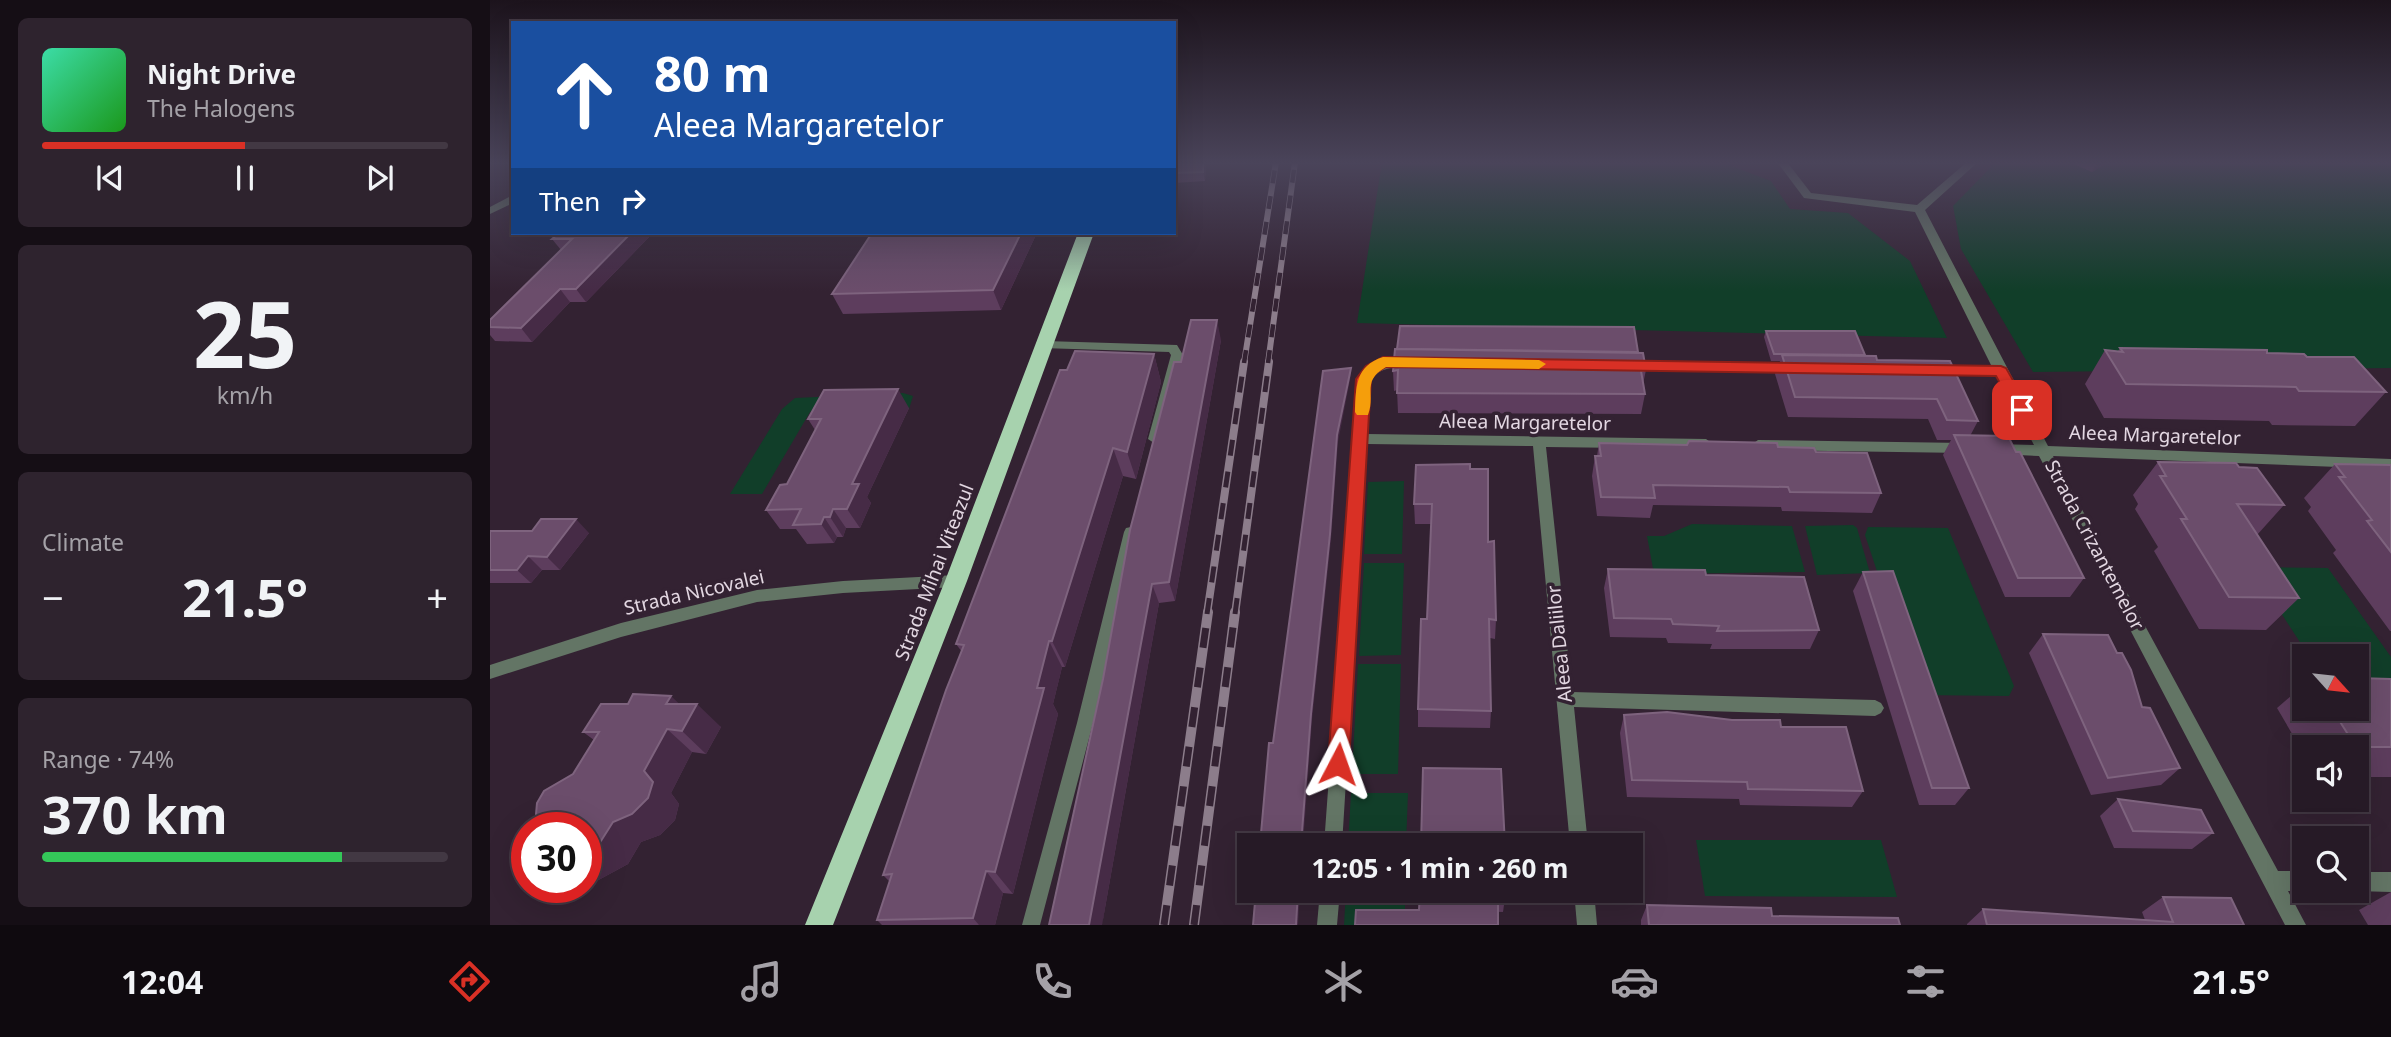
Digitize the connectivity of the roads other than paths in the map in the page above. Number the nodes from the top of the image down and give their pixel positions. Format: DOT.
graph roads {
  1 [pos="1886,205"];
  2 [pos="1923,205"];
  3 [pos="1919,209"];
  4 [pos="1085,235"];
  5 [pos="1045,345"];
  6 [pos="1424,363"];
  7 [pos="1616,365"];
  8 [pos="1809,368"];
  9 [pos="1918,370"];
  10 [pos="2001,371"];
  11 [pos="1361,439"];
  12 [pos="1538,442"];
  13 [pos="1716,444"];
  14 [pos="1743,445"];
  15 [pos="1152,449"];
  16 [pos="2044,449"];
  17 [pos="2391,464"];
  18 [pos="1135,515"];
  19 [pos="956,581"];
  20 [pos="490,672"];
  21 [pos="1564,699"];
  22 [pos="1875,708"];
  23 [pos="1334,833"];
  24 [pos="1578,833"];
  25 [pos="2273,880"];
  26 [pos="2292,881"];
  27 [pos="2369,882"];
  28 [pos="2391,882"];
  29 [pos="1329,903"];
  30 [pos="1585,903"];
  31 [pos="819,925"];
  32 [pos="1031,925"];
  33 [pos="1327,925"];
  34 [pos="1587,925"];
  35 [pos="2297,925"];
  1 -- 3 [label="street"];
  2 -- 3 [label="street"];
  3 -- 10 [label="street, Strada Crizantemelor"];
  4 -- 5 [label="highway, Strada Mihai Viteazul"];
  5 -- 15 [label="lane"];
  5 -- 19 [label="highway, Strada Mihai Viteazul"];
  6 -- 11 [label="street"];
  7 -- 8 [label="street"];
  9 -- 10 [label="street"];
  10 -- 16 [label="street, Strada Crizantemelor"];
  11 -- 12 [label="street, Aleea Margaretelor"];
  11 -- 23 [label="street"];
  12 -- 13 [label="street, Aleea Margaretelor"];
  12 -- 21 [label="street, Aleea Daliilor"];
  14 -- 16 [label="street, Aleea Margaretelor"];
  16 -- 17 [label="street, Aleea Margaretelor"];
  16 -- 25 [label="street, Strada Crizantemelor"];
  18 -- 32 [label="lane"];
  19 -- 20 [label="street, Strada Nicovalei"];
  19 -- 31 [label="highway, Strada Mihai Viteazul"];
  21 -- 22 [label="street"];
  21 -- 24 [label="street, Aleea Daliilor"];
  25 -- 26 [label="street"];
  25 -- 35 [label="street, Strada Crizantemelor"];
  27 -- 28 [label="street"];
  29 -- 33 [label="street"];
  30 -- 34 [label="street"];
}
